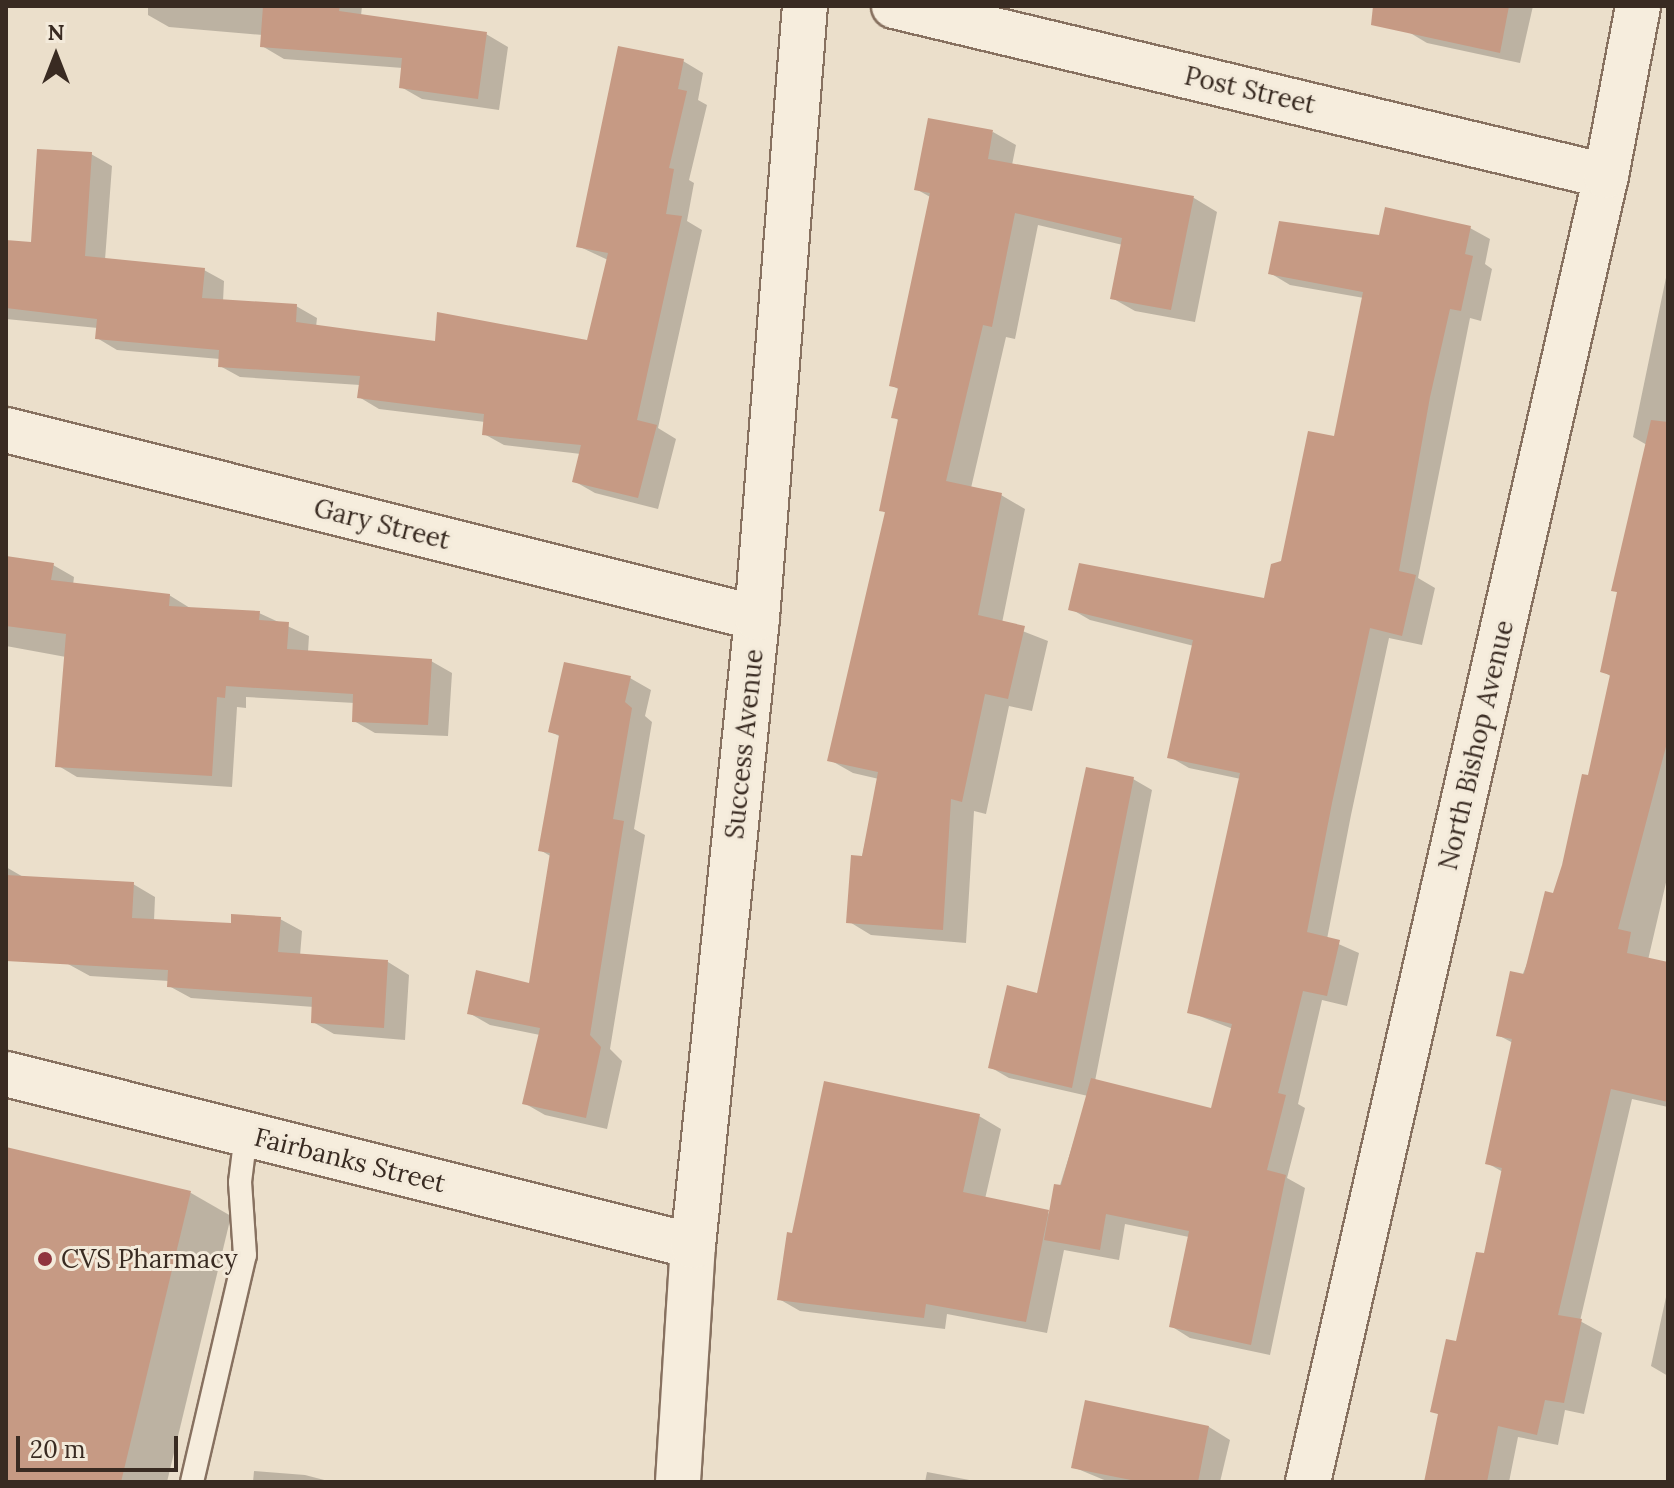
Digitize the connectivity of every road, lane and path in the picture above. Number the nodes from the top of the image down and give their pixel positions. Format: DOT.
graph roads {
  1 [pos="805,6"];
  2 [pos="894,6"];
  3 [pos="1638,6"];
  4 [pos="1606,176"];
  5 [pos="6,430"];
  6 [pos="757,618"];
  7 [pos="6,1074"];
  8 [pos="246,1134"];
  9 [pos="693,1246"];
  10 [pos="193,1476"];
  11 [pos="678,1482"];
  12 [pos="1308,1482"];
  1 -- 6 [label="street, Success Avenue"];
  2 -- 4 [label="street, Post Street"];
  3 -- 4 [label="street, North Bishop Avenue"];
  4 -- 12 [label="street, North Bishop Avenue"];
  5 -- 6 [label="street, Gary Street"];
  6 -- 9 [label="street, Success Avenue"];
  7 -- 8 [label="street, Fairbanks Street"];
  8 -- 9 [label="street, Fairbanks Street"];
  8 -- 10 [label="lane"];
  9 -- 11 [label="street, Success Avenue"];
}
